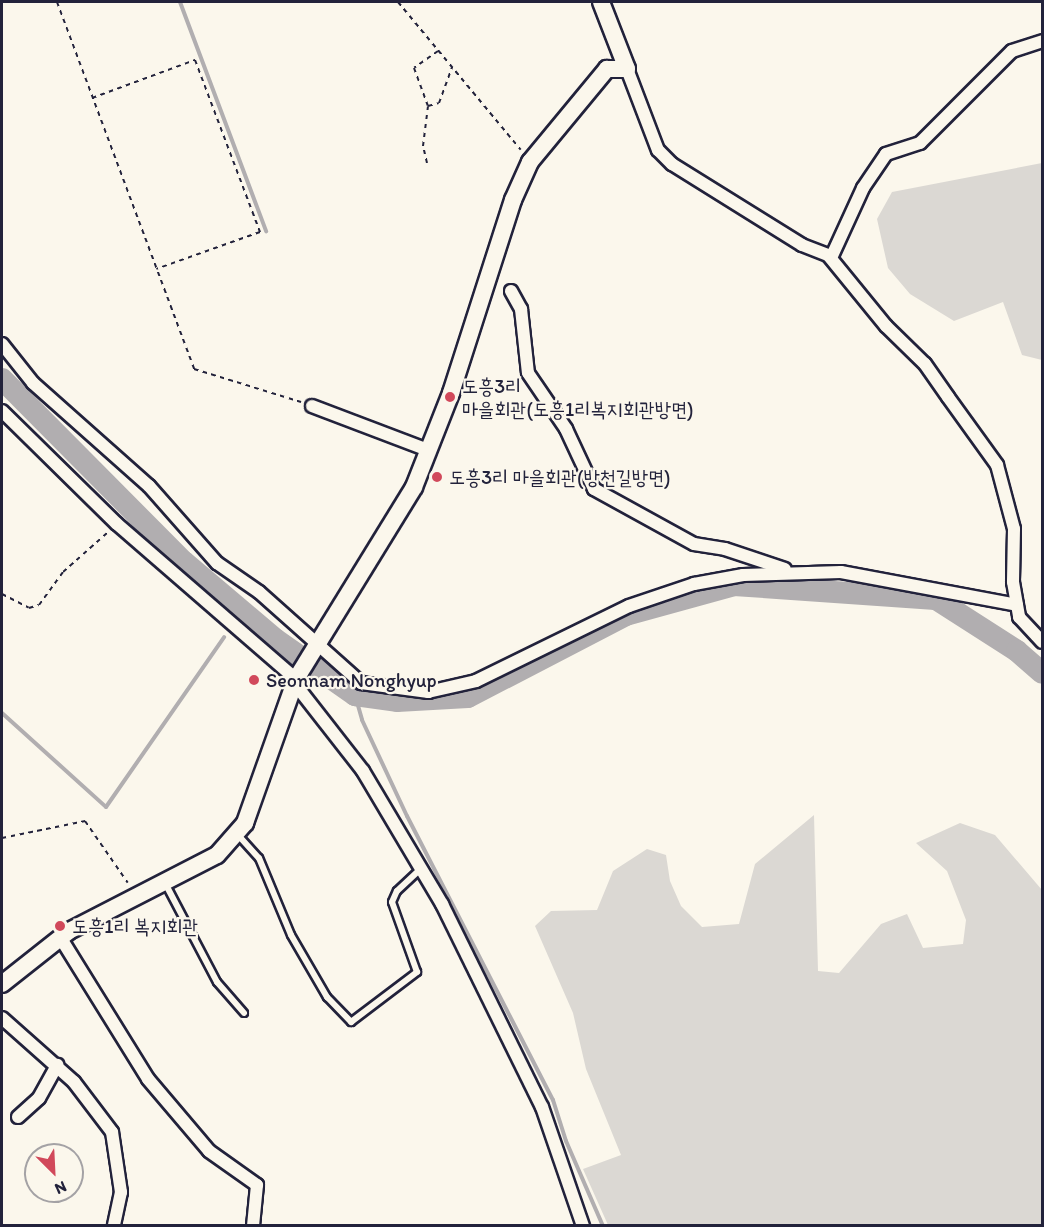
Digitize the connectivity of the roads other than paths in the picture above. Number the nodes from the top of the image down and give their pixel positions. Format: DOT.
graph roads {
  1 [pos="601,2"];
  2 [pos="1042,41"];
  3 [pos="627,69"];
  4 [pos="831,258"];
  5 [pos="511,291"];
  6 [pos="2,344"];
  7 [pos="312,406"];
  8 [pos="2,411"];
  9 [pos="428,450"];
  10 [pos="794,572"];
  11 [pos="1017,605"];
  12 [pos="1042,642"];
  13 [pos="314,647"];
  14 [pos="297,678"];
  15 [pos="238,835"];
  16 [pos="422,868"];
  17 [pos="165,883"];
  18 [pos="60,937"];
  19 [pos="2,984"];
  20 [pos="244,1013"];
  21 [pos="2,1018"];
  22 [pos="57,1065"];
  23 [pos="18,1117"];
  24 [pos="251,1222"];
  25 [pos="114,1226"];
  26 [pos="583,1226"];
  1 -- 3 [label="street"];
  2 -- 4 [label="street"];
  3 -- 4 [label="street"];
  3 -- 9 [label="street"];
  4 -- 11 [label="street"];
  5 -- 10 [label="street"];
  6 -- 13 [label="street"];
  7 -- 9 [label="street"];
  8 -- 14 [label="street"];
  9 -- 13 [label="street"];
  10 -- 11 [label="street"];
  10 -- 13 [label="street"];
  11 -- 12 [label="street"];
  13 -- 14 [label="street"];
  14 -- 15 [label="street"];
  14 -- 16 [label="street"];
  15 -- 16 [label="lane"];
  15 -- 17 [label="street"];
  16 -- 26 [label="street"];
  17 -- 18 [label="street"];
  17 -- 20 [label="lane"];
  18 -- 19 [label="street"];
  18 -- 24 [label="street"];
  21 -- 22 [label="street"];
  22 -- 23 [label="street"];
  22 -- 25 [label="street"];
}
